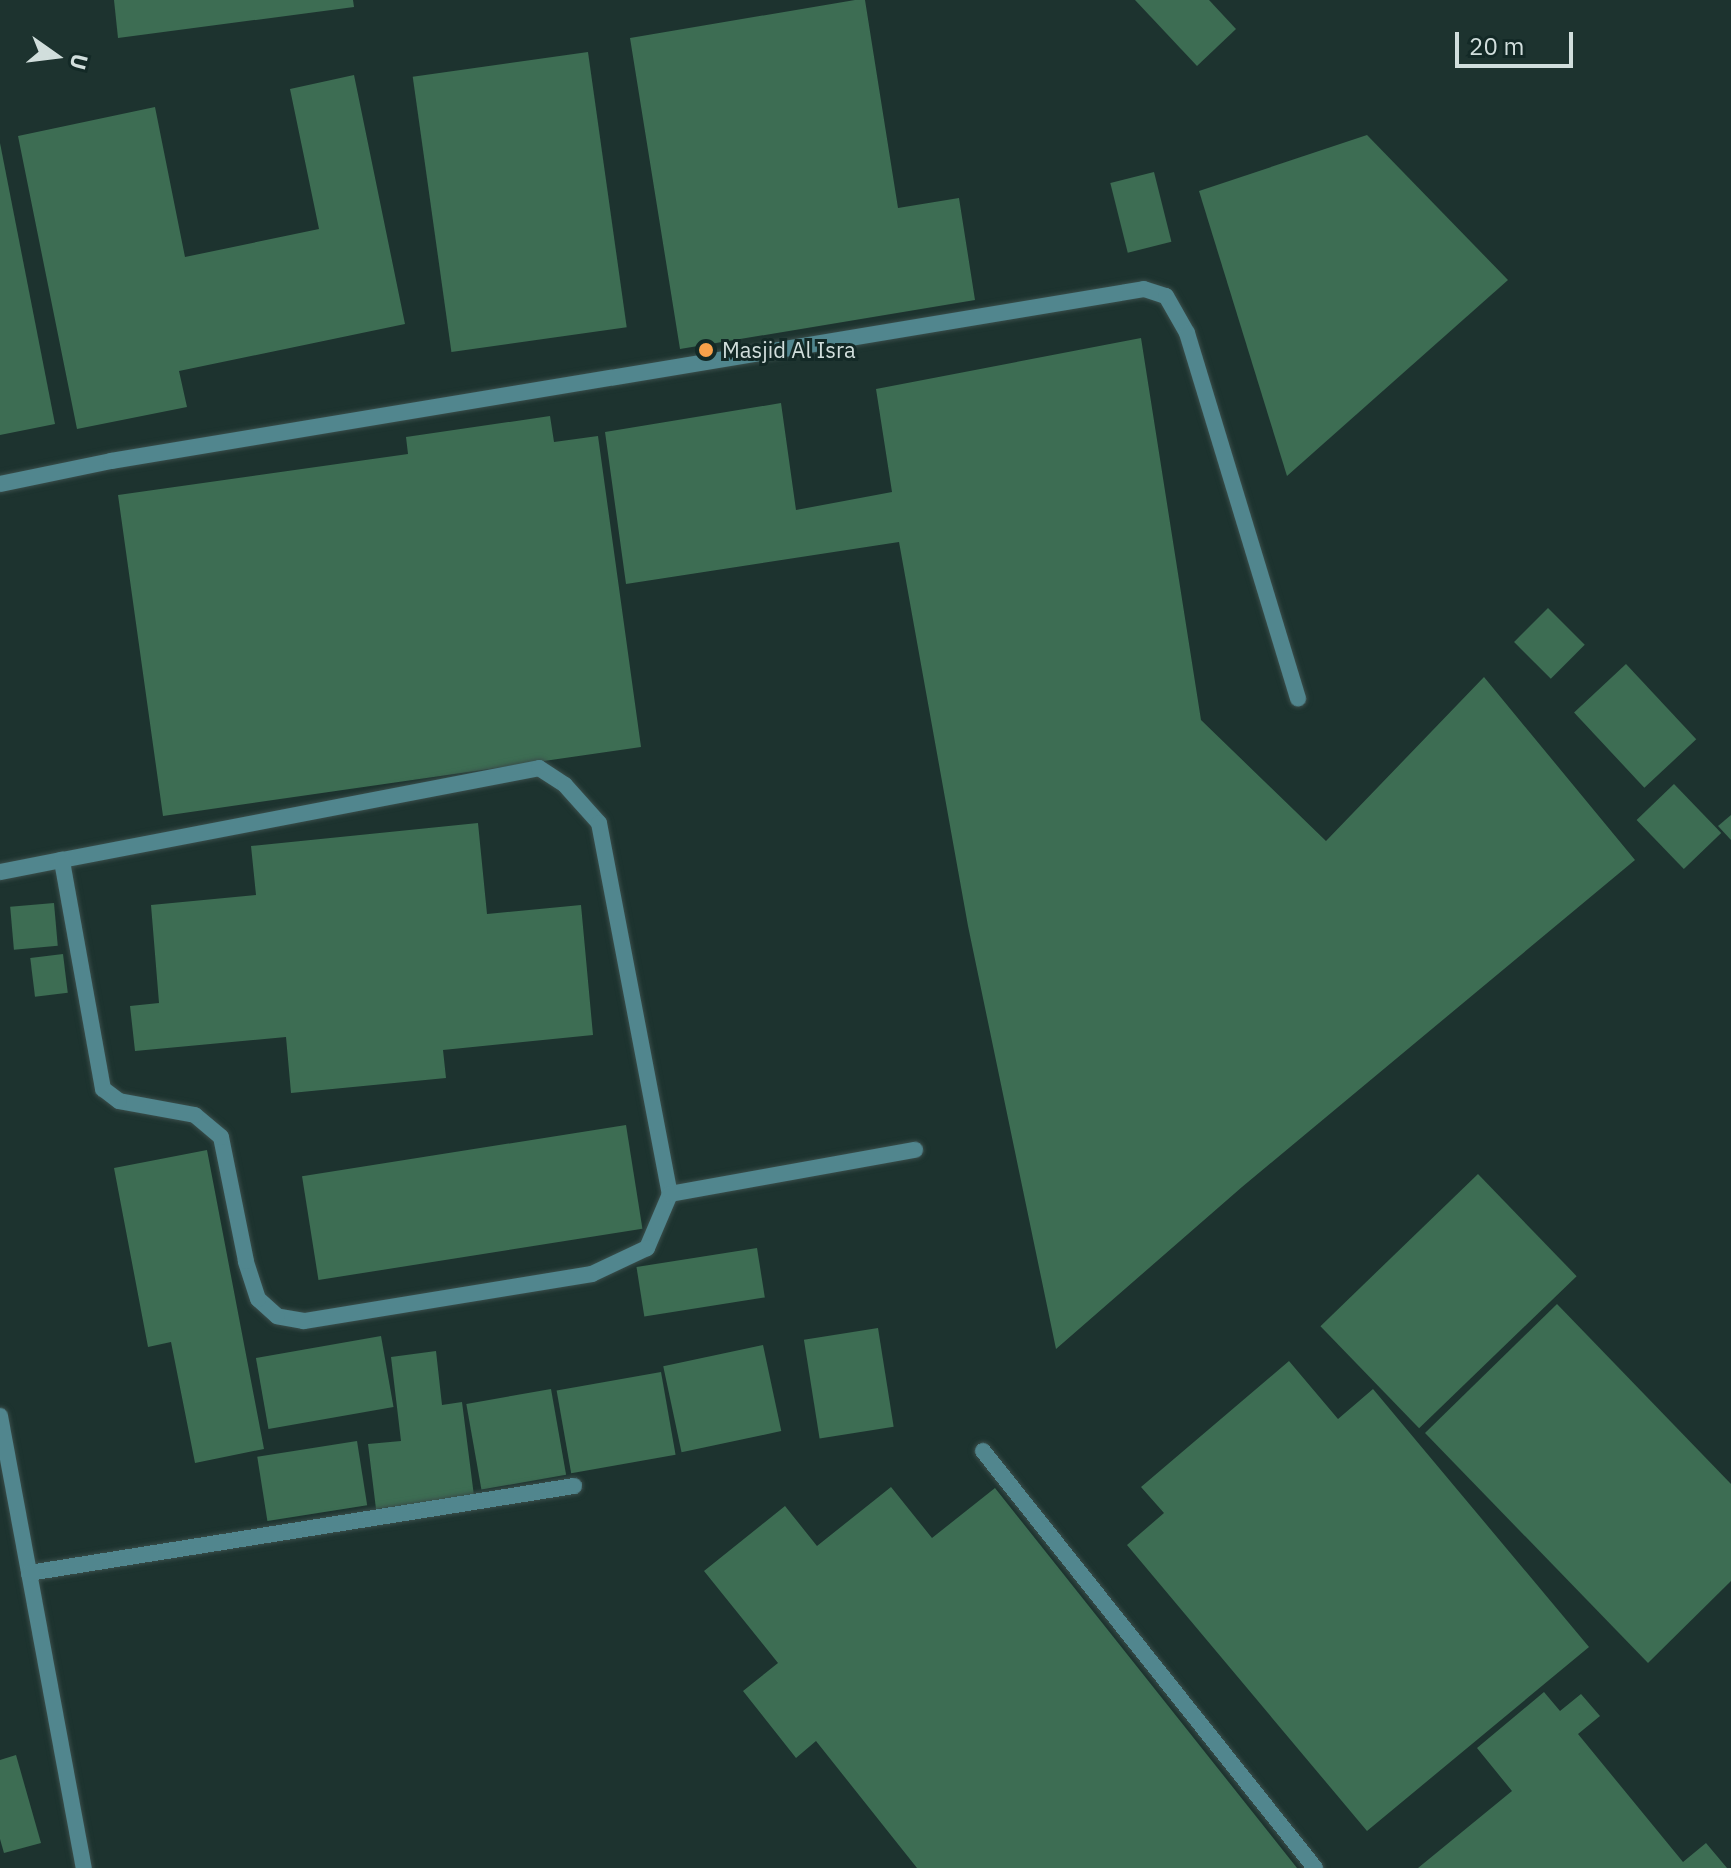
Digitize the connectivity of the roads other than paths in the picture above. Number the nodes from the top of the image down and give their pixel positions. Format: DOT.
graph roads {
  1 [pos="0,484"];
  2 [pos="1298,699"];
  3 [pos="62,860"];
  4 [pos="0,872"];
  5 [pos="915,1150"];
  6 [pos="670,1194"];
  7 [pos="0,1416"];
  8 [pos="983,1451"];
  9 [pos="574,1486"];
  10 [pos="29,1573"];
  11 [pos="84,1868"];
  12 [pos="1315,1868"];
  1 -- 2 [label="street"];
  3 -- 4 [label="street"];
  3 -- 6 [label="street"];
  3 -- 6 [label="street"];
  5 -- 6 [label="street"];
  7 -- 10 [label="street"];
  8 -- 12 [label="street"];
  9 -- 10 [label="street"];
  10 -- 11 [label="street"];
}
